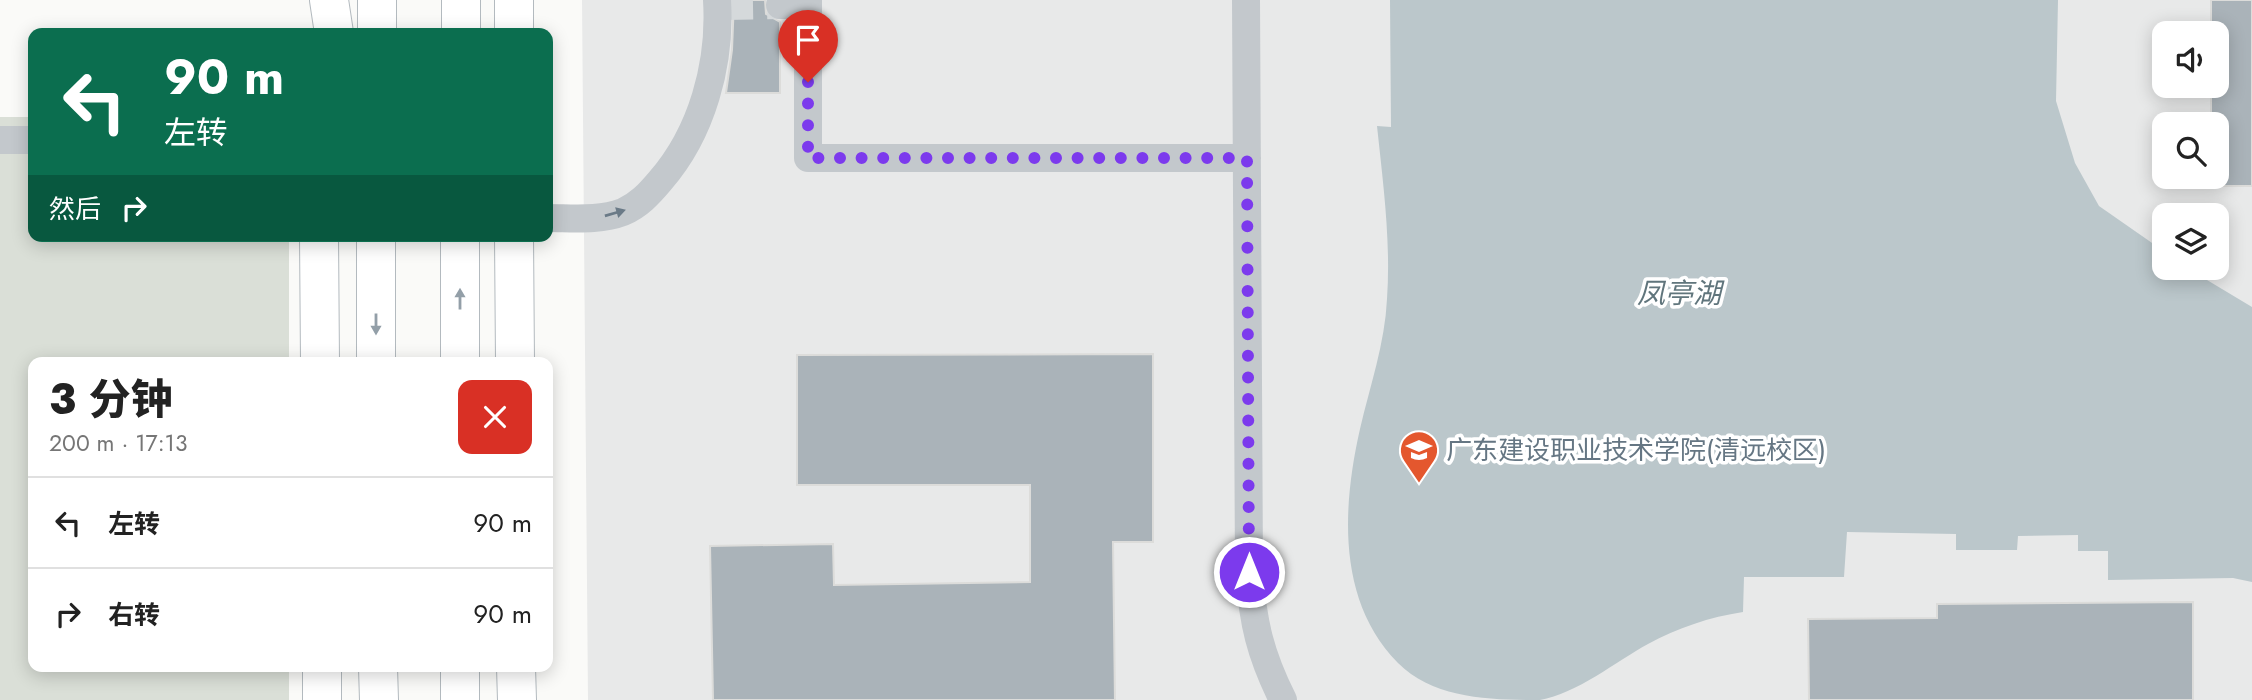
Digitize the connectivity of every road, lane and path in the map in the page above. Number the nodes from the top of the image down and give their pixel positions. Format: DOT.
graph roads {
  1 [pos="318,0"];
  2 [pos="329,0"];
  3 [pos="377,0"];
  4 [pos="461,0"];
  5 [pos="514,0"];
  6 [pos="1246,0"];
  7 [pos="799,3"];
  8 [pos="720,4"];
  9 [pos="318,28"];
  10 [pos="333,28"];
  11 [pos="376,28"];
  12 [pos="461,28"];
  13 [pos="514,28"];
  14 [pos="0,140"];
  15 [pos="28,140"];
  16 [pos="1247,158"];
  17 [pos="553,218"];
  18 [pos="319,242"];
  19 [pos="368,242"];
  20 [pos="376,242"];
  21 [pos="460,242"];
  22 [pos="514,249"];
  23 [pos="375,287"];
  24 [pos="320,357"];
  25 [pos="376,357"];
  26 [pos="460,357"];
  27 [pos="496,357"];
  28 [pos="515,357"];
  29 [pos="322,672"];
  30 [pos="378,672"];
  31 [pos="460,672"];
  32 [pos="516,672"];
  33 [pos="322,700"];
  34 [pos="379,700"];
  35 [pos="460,700"];
  36 [pos="517,700"];
  37 [pos="1283,700"];
  1 -- 9 [label="main road"];
  2 -- 10 [label="main road"];
  3 -- 11 [label="main road"];
  4 -- 12 [label="main road"];
  5 -- 13 [label="main road"];
  6 -- 16 [label="street"];
  7 -- 16 [label="street"];
  17 -- 8 [label="street, one-way"];
  14 -- 15 [label="street"];
  16 -- 37 [label="street"];
  18 -- 24 [label="main road"];
  19 -- 23 [label="main road"];
  20 -- 23 [label="main road"];
  26 -- 21 [label="main road, one-way"];
  22 -- 27 [label="main road"];
  22 -- 28 [label="main road"];
  23 -- 25 [label="main road, one-way"];
  29 -- 33 [label="main road"];
  30 -- 34 [label="main road"];
  31 -- 35 [label="main road"];
  32 -- 36 [label="main road"];
}
